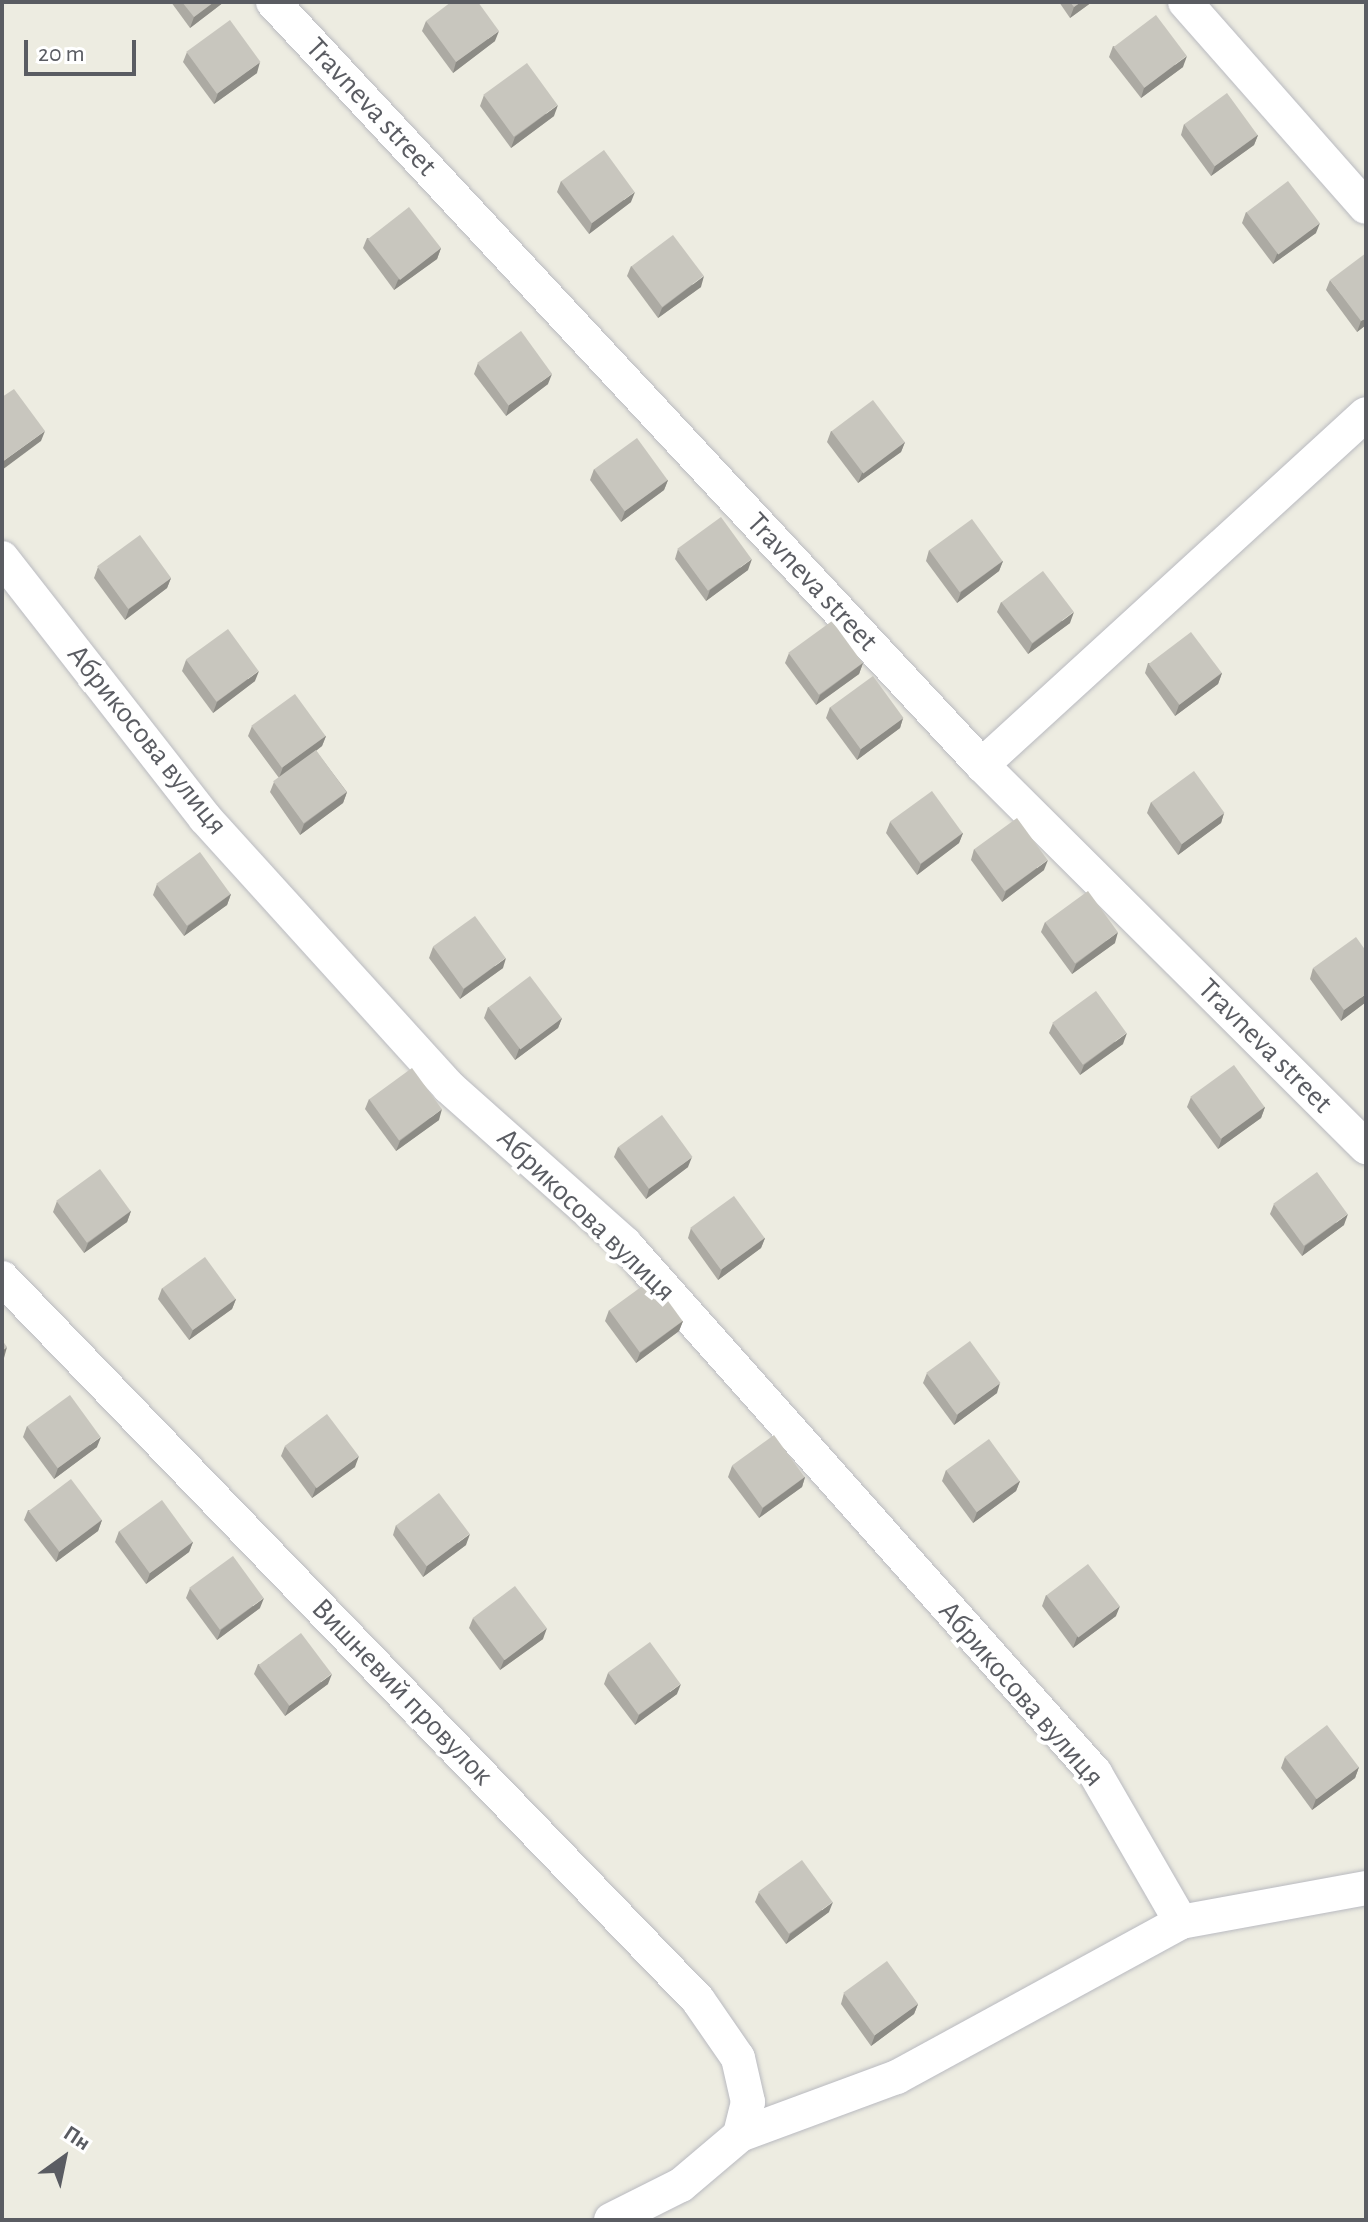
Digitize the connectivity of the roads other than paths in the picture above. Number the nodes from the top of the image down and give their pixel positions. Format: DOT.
graph roads {
  1 [pos="273,2"];
  2 [pos="1185,2"];
  3 [pos="1366,207"];
  4 [pos="1366,414"];
  5 [pos="2,558"];
  6 [pos="982,765"];
  7 [pos="1366,1147"];
  8 [pos="2,1278"];
  9 [pos="1366,1888"];
  10 [pos="1181,1922"];
  11 [pos="740,2135"];
  12 [pos="611,2220"];
  1 -- 6 [label="street, Travneva street"];
  2 -- 3 [label="street"];
  4 -- 6 [label="street"];
  5 -- 10 [label="street, Абрикосова вулиця"];
  6 -- 7 [label="street, Travneva street"];
  8 -- 11 [label="street, Вишневий провулок"];
  9 -- 10 [label="street"];
  10 -- 11 [label="street"];
  11 -- 12 [label="street"];
}
